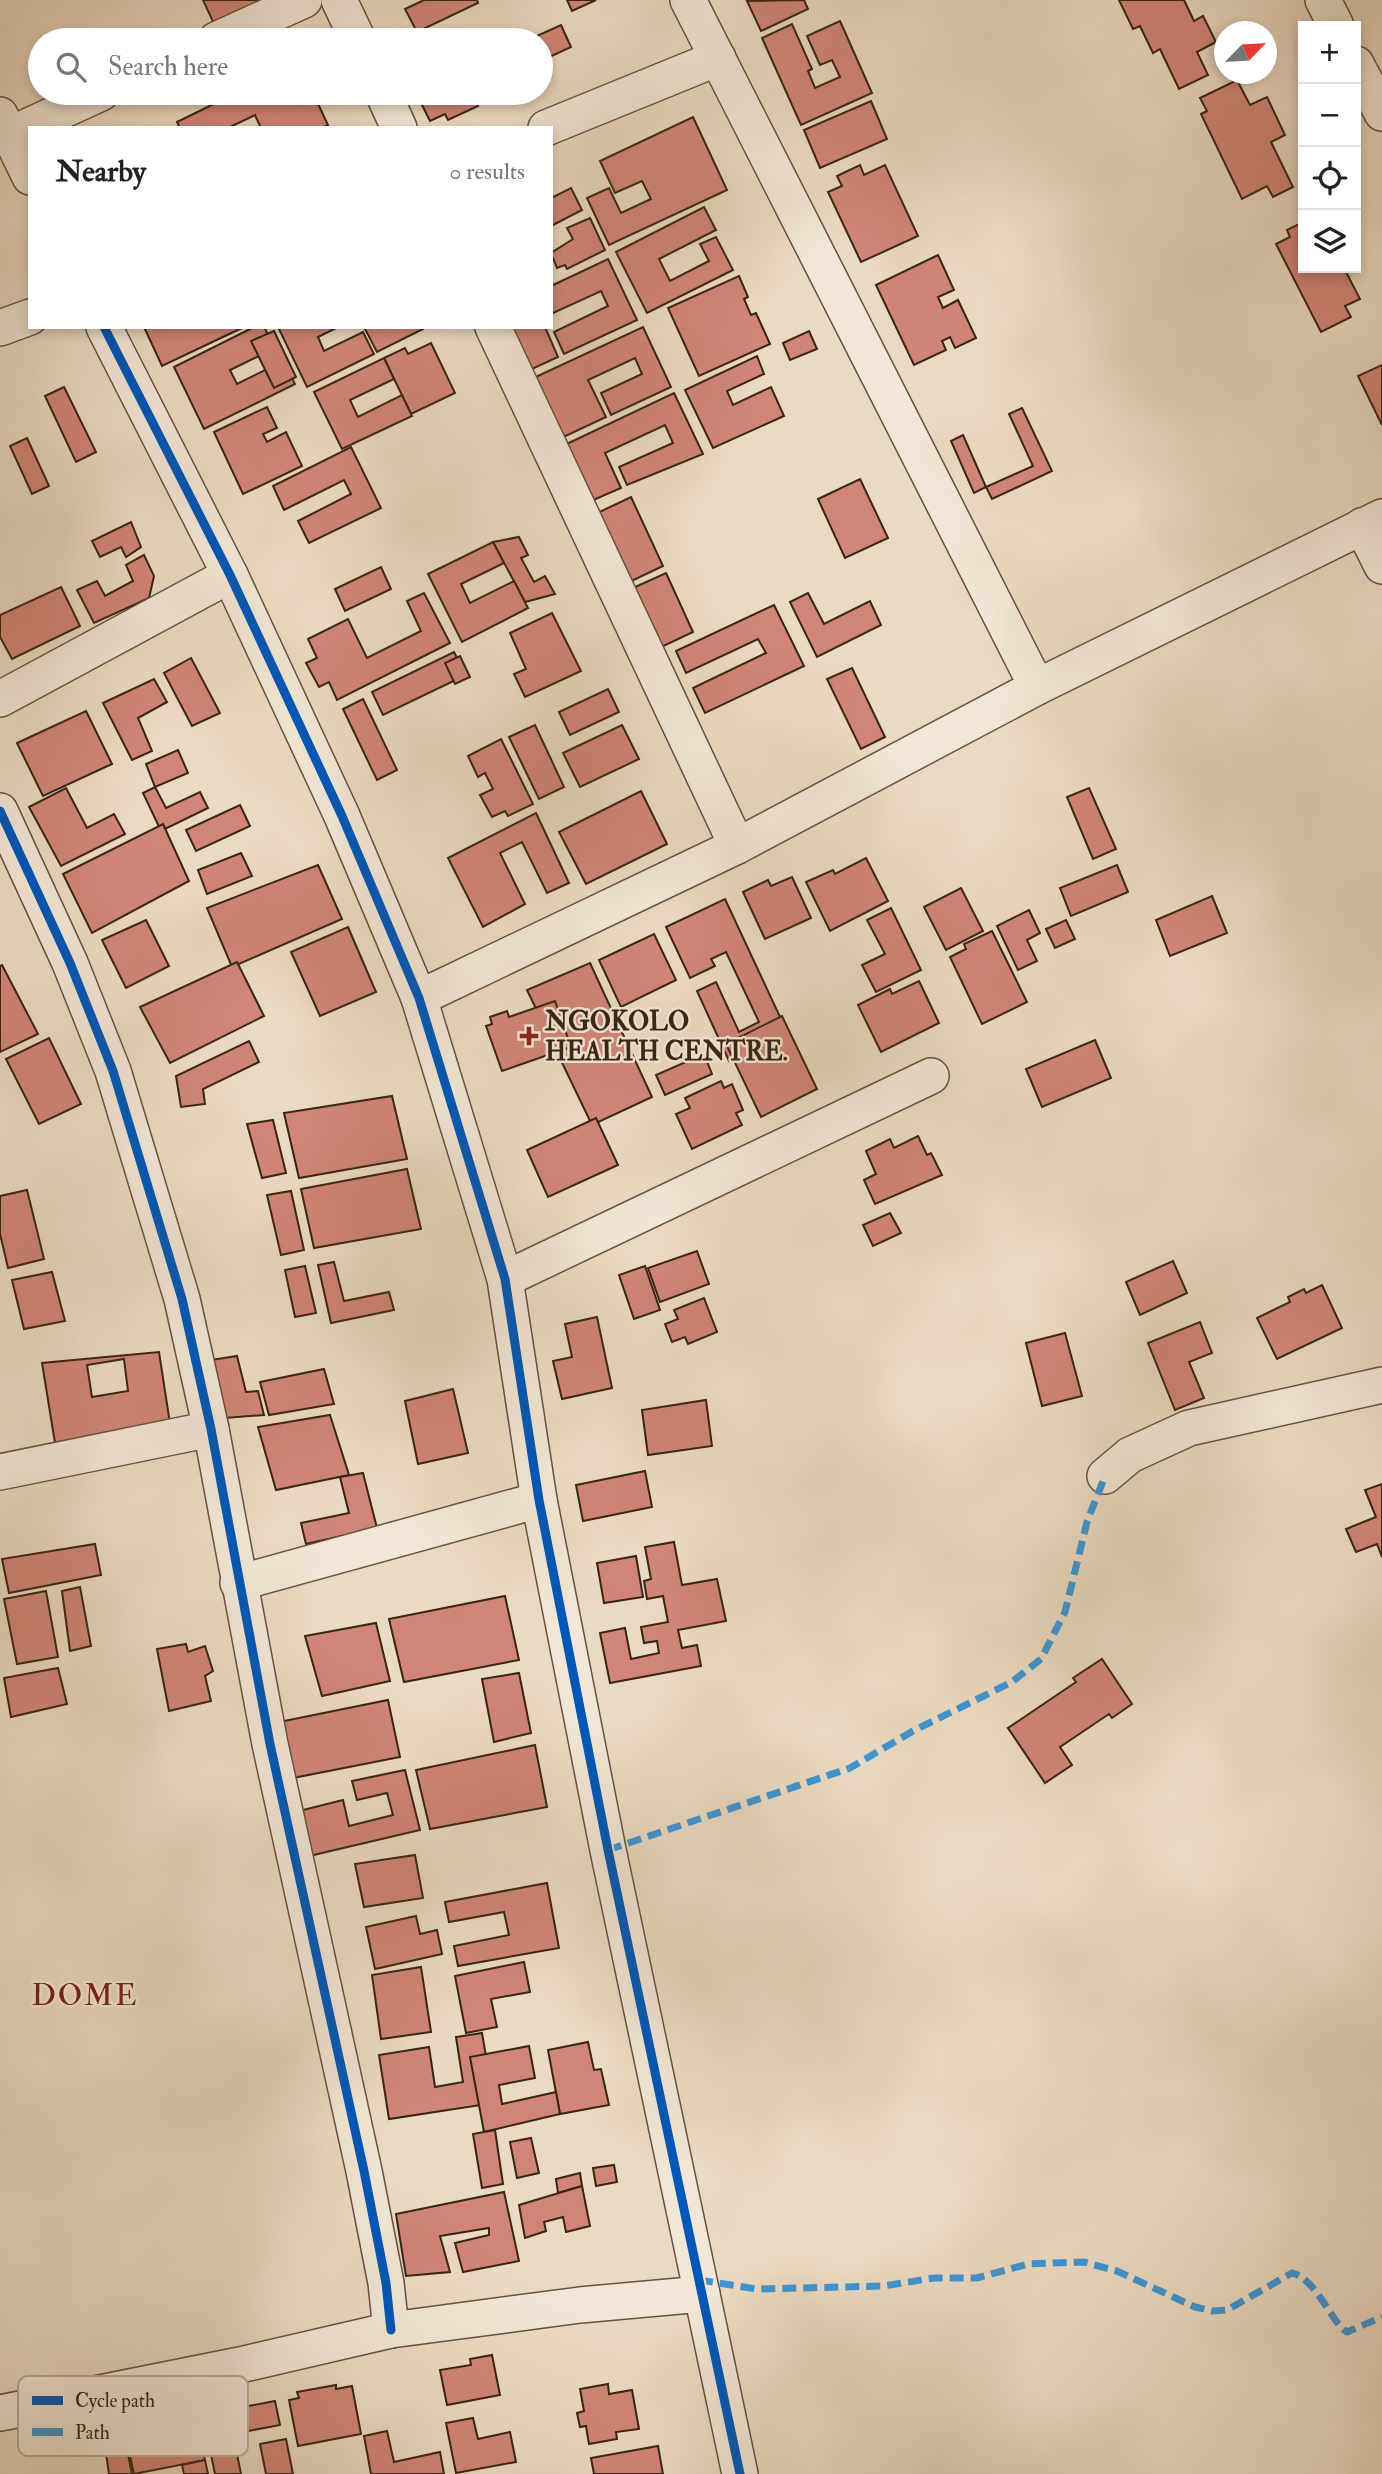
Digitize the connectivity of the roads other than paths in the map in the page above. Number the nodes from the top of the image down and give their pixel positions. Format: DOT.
graph roads {
  1 [pos="304,0"];
  2 [pos="339,0"];
  3 [pos="688,0"];
  4 [pos="1323,0"];
  5 [pos="1334,21"];
  6 [pos="242,28"];
  7 [pos="352,28"];
  8 [pos="718,58"];
  9 [pos="1361,73"];
  10 [pos="65,105"];
  11 [pos="388,105"];
  12 [pos="1382,113"];
  13 [pos="5,125"];
  14 [pos="398,126"];
  15 [pos="551,126"];
  16 [pos="28,173"];
  17 [pos="28,318"];
  18 [pos="0,328"];
  19 [pos="105,329"];
  20 [pos="494,329"];
  21 [pos="1372,521"];
  22 [pos="1382,566"];
  23 [pos="230,575"];
  24 [pos="1037,687"];
  25 [pos="0,699"];
  26 [pos="0,811"];
  27 [pos="737,846"];
  28 [pos="419,999"];
  29 [pos="931,1076"];
  30 [pos="505,1279"];
  31 [pos="1382,1385"];
  32 [pos="211,1429"];
  33 [pos="0,1472"];
  34 [pos="1105,1476"];
  35 [pos="538,1500"];
  36 [pos="239,1583"];
  37 [pos="702,2294"];
  38 [pos="391,2330"];
  39 [pos="185,2376"];
  40 [pos="18,2409"];
  41 [pos="0,2413"];
  42 [pos="740,2474"];
  1 -- 6 [label="street"];
  2 -- 7 [label="street"];
  3 -- 8 [label="street"];
  4 -- 5 [label="street"];
  8 -- 15 [label="street"];
  8 -- 24 [label="street"];
  9 -- 12 [label="street"];
  10 -- 13 [label="street"];
  11 -- 14 [label="street"];
  13 -- 16 [label="street"];
  17 -- 18 [label="street"];
  19 -- 23 [label="street"];
  20 -- 27 [label="street"];
  21 -- 22 [label="street"];
  21 -- 24 [label="street"];
  23 -- 25 [label="street"];
  23 -- 28 [label="street"];
  24 -- 27 [label="street"];
  26 -- 32 [label="street"];
  27 -- 28 [label="street"];
  28 -- 30 [label="street"];
  29 -- 30 [label="street"];
  30 -- 35 [label="street"];
  31 -- 34 [label="street"];
  32 -- 33 [label="street"];
  32 -- 36 [label="street"];
  35 -- 36 [label="street"];
  35 -- 37 [label="street"];
  36 -- 38 [label="street"];
  37 -- 38 [label="street"];
  37 -- 42 [label="street"];
  38 -- 39 [label="street"];
  40 -- 41 [label="street"];
}
